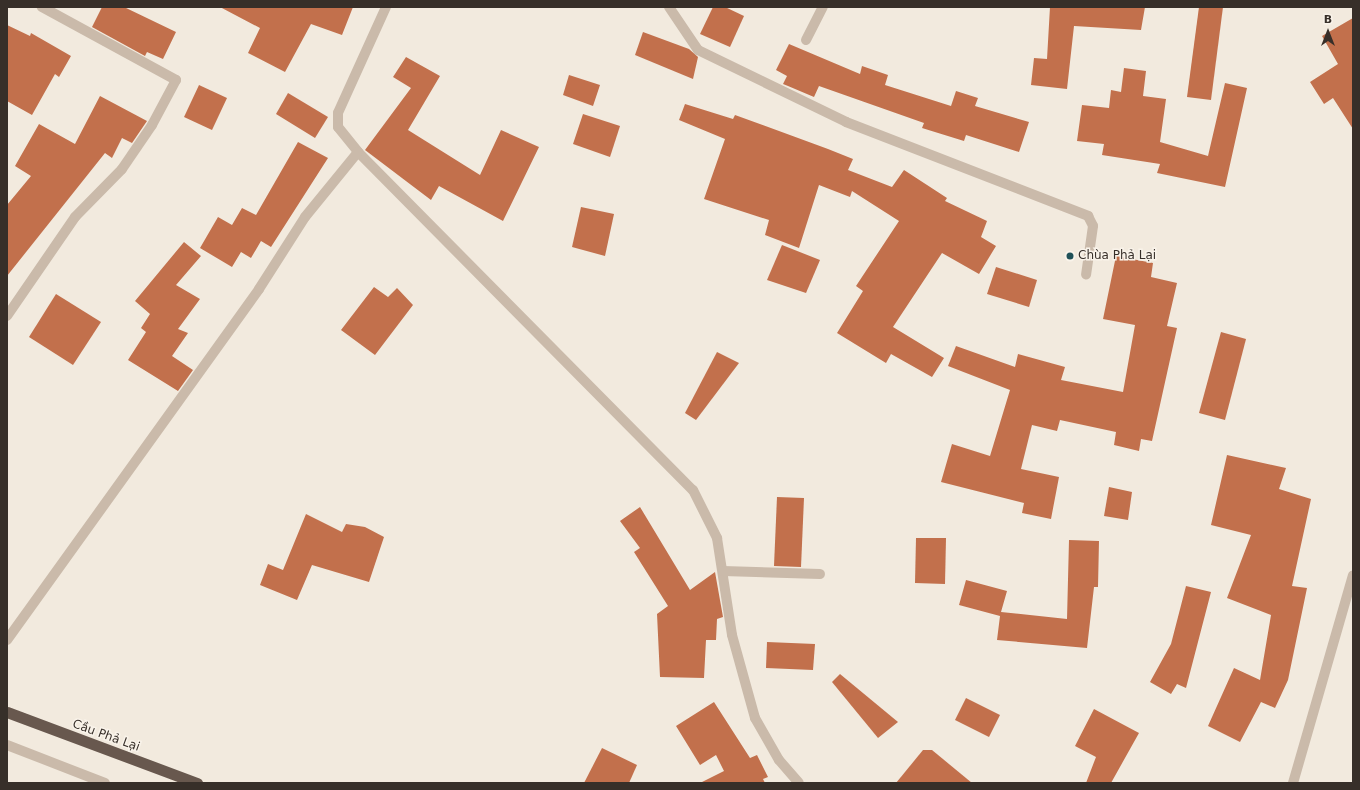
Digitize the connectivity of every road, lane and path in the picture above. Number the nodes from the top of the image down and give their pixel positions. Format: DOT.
graph roads {
  1 [pos="42,7"];
  2 [pos="386,7"];
  3 [pos="669,7"];
  4 [pos="823,7"];
  5 [pos="806,40"];
  6 [pos="358,152"];
  7 [pos="1086,275"];
  8 [pos="7,316"];
  9 [pos="722,571"];
  10 [pos="820,574"];
  11 [pos="1353,574"];
  12 [pos="7,640"];
  13 [pos="7,712"];
  14 [pos="7,745"];
  15 [pos="105,783"];
  16 [pos="197,783"];
  17 [pos="799,783"];
  18 [pos="1293,783"];
  1 -- 8 [label="street"];
  2 -- 6 [label="street"];
  3 -- 7 [label="street"];
  4 -- 5 [label="street"];
  6 -- 9 [label="street"];
  6 -- 12 [label="street"];
  9 -- 10 [label="street"];
  9 -- 17 [label="street"];
  11 -- 18 [label="street"];
  13 -- 16 [label="highway, Cầu Phả Lại"];
  14 -- 15 [label="street"];
}
